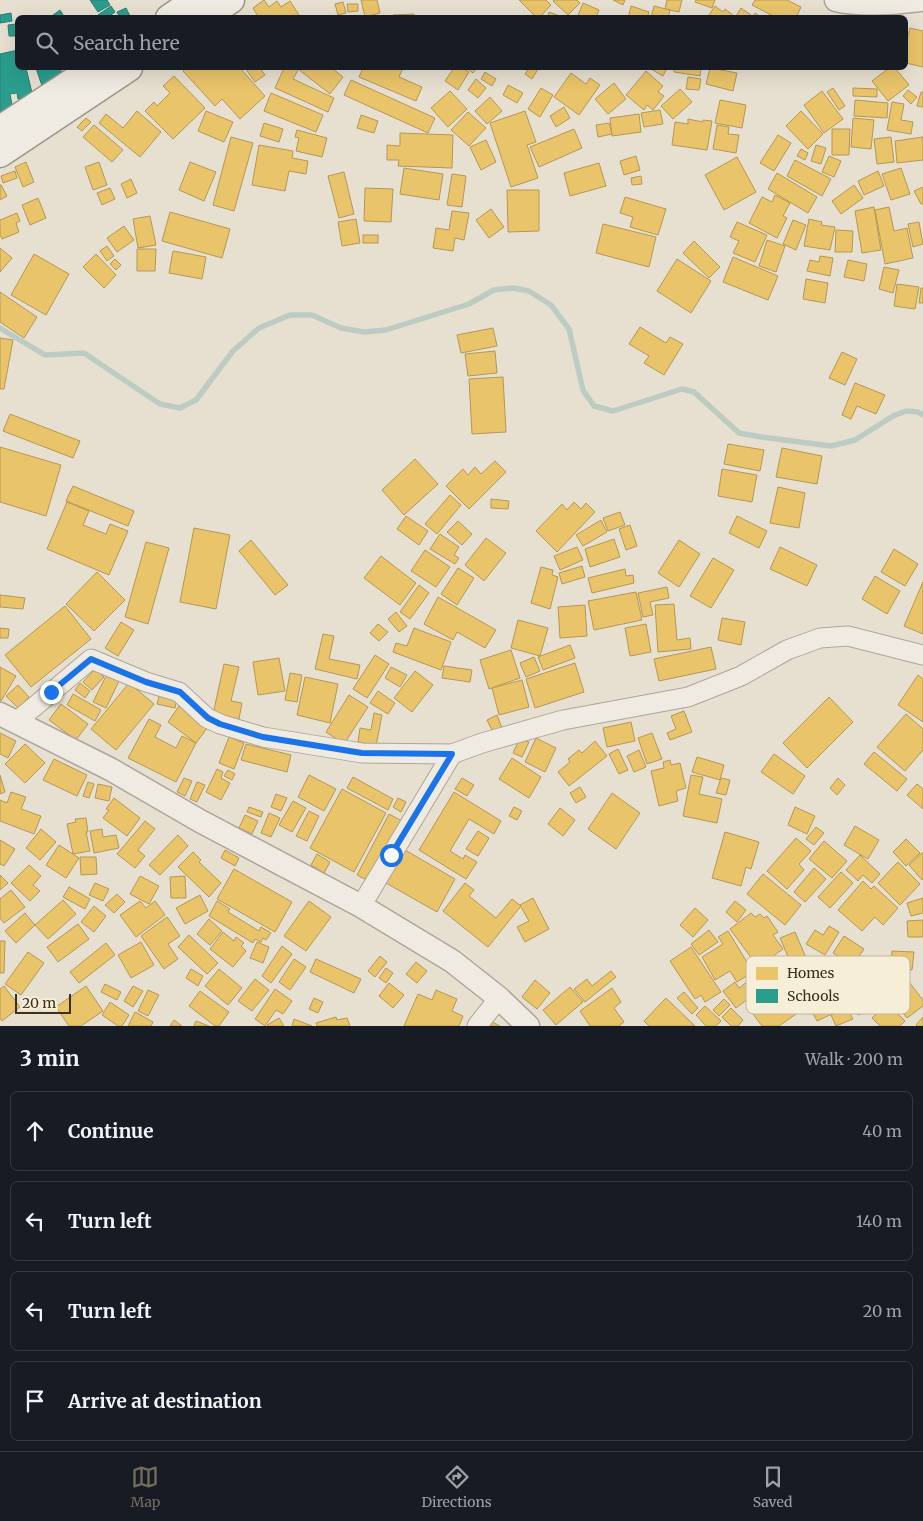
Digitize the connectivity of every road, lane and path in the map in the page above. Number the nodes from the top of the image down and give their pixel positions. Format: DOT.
graph roads {
  1 [pos="195,0"];
  2 [pos="231,0"];
  3 [pos="836,0"];
  4 [pos="920,0"];
  5 [pos="173,15"];
  6 [pos="208,15"];
  7 [pos="90,70"];
  8 [pos="126,70"];
  9 [pos="0,129"];
  10 [pos="0,154"];
  11 [pos="923,655"];
  12 [pos="8,718"];
  13 [pos="452,754"];
  14 [pos="361,906"];
  15 [pos="499,998"];
  16 [pos="478,1026"];
  17 [pos="528,1026"];
  1 -- 5 [label="main road"];
  2 -- 6 [label="main road"];
  3 -- 4 [label="street"];
  7 -- 9 [label="main road"];
  8 -- 10 [label="main road"];
  11 -- 13 [label="street"];
  12 -- 13 [label="street"];
  12 -- 14 [label="street"];
  13 -- 14 [label="street"];
  14 -- 15 [label="street"];
  15 -- 16 [label="street"];
  15 -- 17 [label="street"];
}
